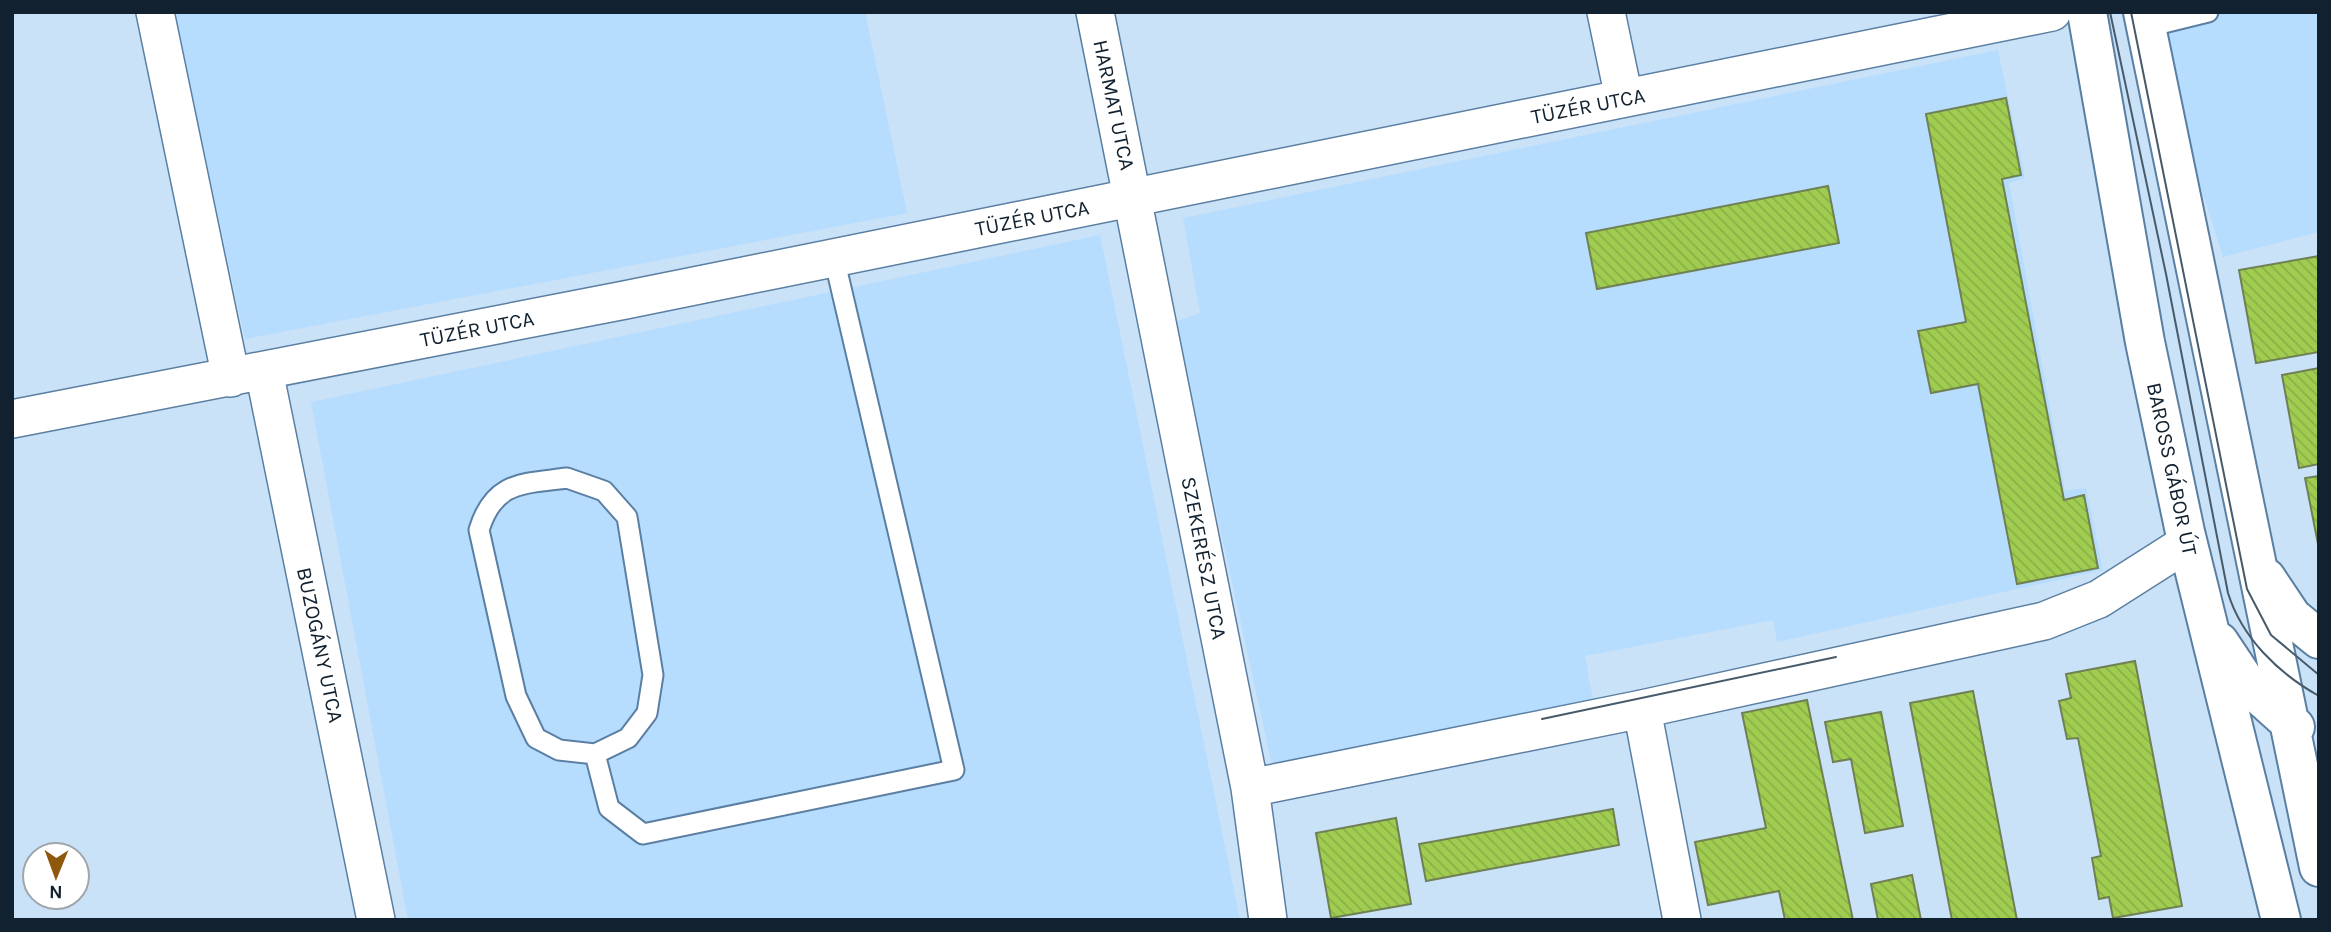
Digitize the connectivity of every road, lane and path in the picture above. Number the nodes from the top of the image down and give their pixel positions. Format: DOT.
graph roads {
  1 [pos="155,12"];
  2 [pos="1095,12"];
  3 [pos="1606,12"];
  4 [pos="2052,12"];
  5 [pos="2087,12"];
  6 [pos="2208,12"];
  7 [pos="2145,19"];
  8 [pos="1624,99"];
  9 [pos="1133,198"];
  10 [pos="834,258"];
  11 [pos="247,374"];
  12 [pos="12,419"];
  13 [pos="2187,543"];
  14 [pos="2252,552"];
  15 [pos="2203,613"];
  16 [pos="2319,639"];
  17 [pos="1642,709"];
  18 [pos="2305,733"];
  19 [pos="595,754"];
  20 [pos="2310,777"];
  21 [pos="1250,788"];
  22 [pos="2319,867"];
  23 [pos="2278,907"];
  24 [pos="376,920"];
  25 [pos="1268,920"];
  26 [pos="1682,920"];
  1 -- 11 [label="street, BUZOGÁNY UTCA"];
  2 -- 9 [label="street, HARMAT UTCA"];
  3 -- 8 [label="street"];
  4 -- 8 [label="street, TÜZÉR UTCA"];
  5 -- 13 [label="street, BAROSS GÁBOR ÚT"];
  6 -- 7 [label="lane"];
  7 -- 14 [label="street"];
  8 -- 9 [label="street, TÜZÉR UTCA"];
  9 -- 10 [label="street, TÜZÉR UTCA"];
  9 -- 21 [label="street, SZEKERÉSZ UTCA"];
  10 -- 11 [label="street, TÜZÉR UTCA"];
  10 -- 19 [label="lane"];
  11 -- 12 [label="street, TÜZÉR UTCA"];
  11 -- 24 [label="street, BUZOGÁNY UTCA"];
  13 -- 15 [label="street, BAROSS GÁBOR ÚT"];
  13 -- 17 [label="street"];
  14 -- 16 [label="street"];
  14 -- 18 [label="street"];
  15 -- 18 [label="street"];
  15 -- 23 [label="street, BAROSS GÁBOR ÚT"];
  17 -- 21 [label="street"];
  17 -- 26 [label="street"];
  18 -- 20 [label="street"];
  19 -- 19 [label="lane"];
  20 -- 22 [label="street"];
  20 -- 23 [label="street"];
  21 -- 25 [label="street, SZEKERÉSZ UTCA"];
}
